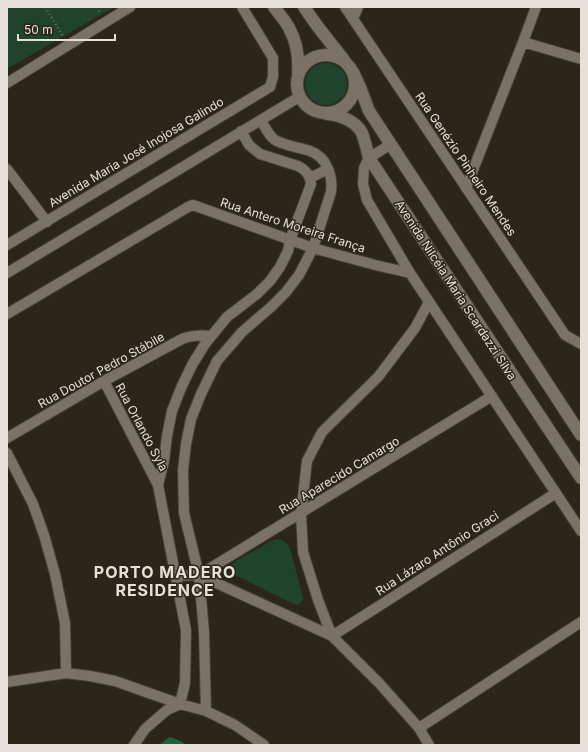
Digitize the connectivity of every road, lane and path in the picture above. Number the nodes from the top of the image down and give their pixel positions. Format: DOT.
graph roads {
  1 [pos="45,7"];
  2 [pos="130,7"];
  3 [pos="242,7"];
  4 [pos="274,7"];
  5 [pos="304,7"];
  6 [pos="345,7"];
  7 [pos="358,7"];
  8 [pos="536,7"];
  9 [pos="353,19"];
  10 [pos="523,42"];
  11 [pos="68,45"];
  12 [pos="581,59"];
  13 [pos="349,67"];
  14 [pos="298,74"];
  15 [pos="7,83"];
  16 [pos="299,97"];
  17 [pos="327,114"];
  18 [pos="261,120"];
  19 [pos="241,131"];
  20 [pos="391,144"];
  21 [pos="369,158"];
  22 [pos="7,169"];
  23 [pos="328,169"];
  24 [pos="310,178"];
  25 [pos="466,188"];
  26 [pos="47,222"];
  27 [pos="290,240"];
  28 [pos="7,245"];
  29 [pos="313,248"];
  30 [pos="7,273"];
  31 [pos="410,273"];
  32 [pos="429,302"];
  33 [pos="7,314"];
  34 [pos="211,336"];
  35 [pos="581,344"];
  36 [pos="104,381"];
  37 [pos="492,396"];
  38 [pos="581,435"];
  39 [pos="7,438"];
  40 [pos="7,453"];
  41 [pos="581,478"];
  42 [pos="158,485"];
  43 [pos="556,493"];
  44 [pos="301,514"];
  45 [pos="581,531"];
  46 [pos="199,575"];
  47 [pos="175,576"];
  48 [pos="581,622"];
  49 [pos="332,636"];
  50 [pos="66,673"];
  51 [pos="7,682"];
  52 [pos="180,704"];
  53 [pos="206,711"];
  54 [pos="419,728"];
  55 [pos="134,745"];
  56 [pos="264,745"];
  57 [pos="429,745"];
  1 -- 11 [label="path"];
  2 -- 11 [label="street"];
  3 -- 26 [label="street, Avenida Maria José Inojosa Galindo"];
  4 -- 14 [label="street"];
  5 -- 13 [label="street, Avenida Nilcéia Maria Scardazzi Silva"];
  6 -- 9 [label="street, Rua Genézio Pinheiro Mendes"];
  7 -- 9 [label="street"];
  8 -- 10 [label="street"];
  9 -- 25 [label="street, Rua Genézio Pinheiro Mendes"];
  10 -- 12 [label="street"];
  10 -- 25 [label="street"];
  11 -- 15 [label="street"];
  13 -- 14 [label="street"];
  13 -- 17 [label="street"];
  13 -- 20 [label="street, Avenida Nilcéia Maria Scardazzi Silva"];
  14 -- 16 [label="street"];
  16 -- 17 [label="street"];
  16 -- 18 [label="street"];
  17 -- 21 [label="street, Avenida Nilcéia Maria Scardazzi Silva"];
  18 -- 19 [label="street"];
  18 -- 23 [label="street"];
  19 -- 24 [label="street"];
  19 -- 30 [label="street"];
  20 -- 21 [label="street"];
  20 -- 38 [label="street, Avenida Nilcéia Maria Scardazzi Silva"];
  21 -- 31 [label="street"];
  21 -- 41 [label="street, Avenida Nilcéia Maria Scardazzi Silva"];
  22 -- 26 [label="street"];
  23 -- 24 [label="street"];
  23 -- 29 [label="street"];
  24 -- 27 [label="street, Rua Orlando Syla"];
  25 -- 35 [label="street, Rua Genézio Pinheiro Mendes"];
  26 -- 28 [label="street, Avenida Maria José Inojosa Galindo"];
  27 -- 29 [label="street, Rua Antero Moreira França"];
  27 -- 33 [label="street, Rua Antero Moreira França"];
  27 -- 34 [label="street, Rua Orlando Syla"];
  29 -- 31 [label="street, Rua Antero Moreira França"];
  29 -- 46 [label="street"];
  31 -- 32 [label="street"];
  32 -- 37 [label="street"];
  32 -- 44 [label="street"];
  34 -- 36 [label="street, Rua Doutor Pedro Stábile"];
  34 -- 42 [label="street, Rua Orlando Syla"];
  36 -- 39 [label="street, Rua Doutor Pedro Stábile"];
  36 -- 42 [label="street, Rua Orlando Syla"];
  37 -- 43 [label="street"];
  37 -- 44 [label="street, Rua Aparecido Camargo"];
  40 -- 50 [label="street"];
  42 -- 47 [label="street, Rua Orlando Syla"];
  43 -- 45 [label="street"];
  43 -- 49 [label="street, Rua Lázaro Antônio Graci"];
  44 -- 46 [label="street, Rua Aparecido Camargo"];
  44 -- 49 [label="street"];
  46 -- 47 [label="street"];
  46 -- 49 [label="street"];
  46 -- 53 [label="street"];
  47 -- 52 [label="street, Rua Orlando Syla"];
  48 -- 54 [label="street"];
  49 -- 54 [label="street"];
  50 -- 51 [label="street"];
  50 -- 52 [label="street"];
  52 -- 53 [label="street"];
  52 -- 55 [label="street"];
  53 -- 56 [label="street"];
  54 -- 57 [label="street"];
}
